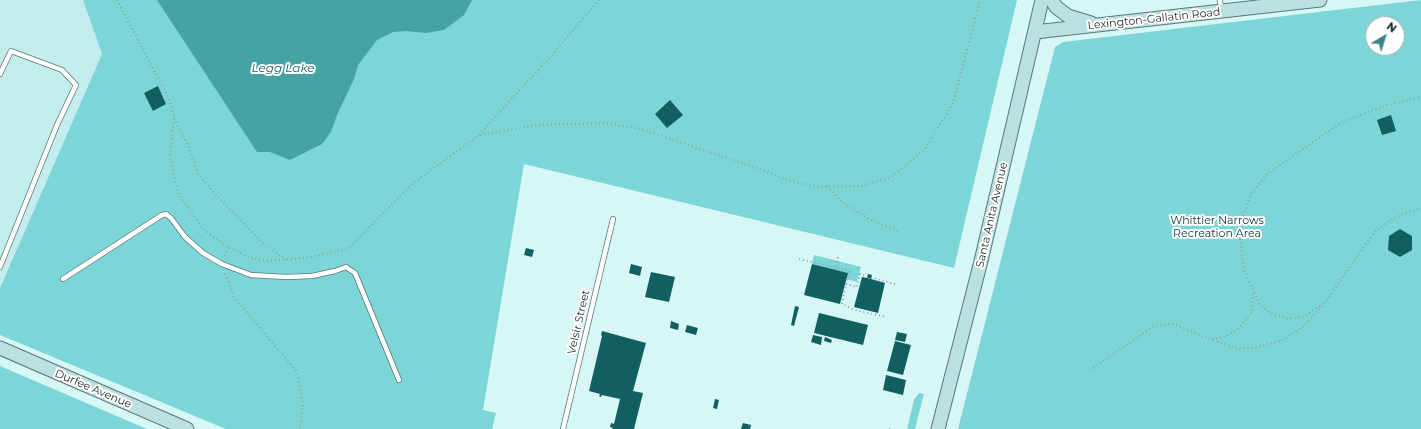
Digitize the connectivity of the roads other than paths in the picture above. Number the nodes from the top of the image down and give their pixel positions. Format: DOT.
graph roads {
  1 [pos="1042,0"];
  2 [pos="1052,0"];
  3 [pos="1320,0"];
  4 [pos="1291,2"];
  5 [pos="1221,6"];
  6 [pos="1097,25"];
  7 [pos="1035,32"];
  8 [pos="0,74"];
  9 [pos="613,219"];
  10 [pos="0,267"];
  11 [pos="63,279"];
  12 [pos="0,348"];
  13 [pos="398,380"];
  14 [pos="187,429"];
  15 [pos="564,429"];
  16 [pos="938,429"];
  1 -- 7 [label="main road, Santa Anita Avenue"];
  2 -- 6 [label="main road"];
  3 -- 4 [label="main road, Lexington-Gallatin Road"];
  4 -- 5 [label="main road, Lexington-Gallatin Road"];
  5 -- 6 [label="main road, Lexington-Gallatin Road"];
  6 -- 7 [label="main road, Lexington-Gallatin Road"];
  7 -- 16 [label="main road, Santa Anita Avenue"];
  8 -- 10 [label="lane"];
  9 -- 15 [label="lane, Velsir Street"];
  11 -- 13 [label="lane"];
  12 -- 14 [label="main road, Durfee Avenue"];
}
